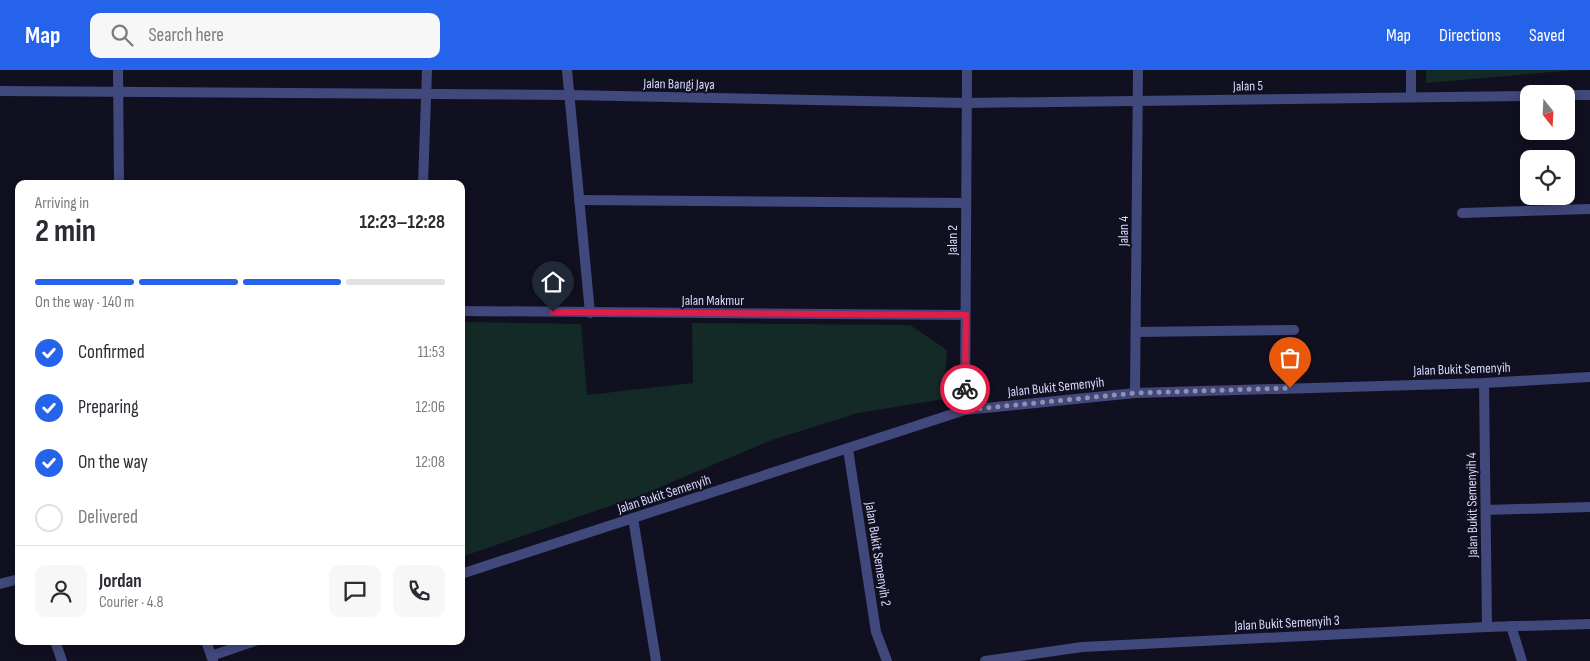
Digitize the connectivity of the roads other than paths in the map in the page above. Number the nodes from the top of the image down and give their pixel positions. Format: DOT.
graph roads {
  1 [pos="118,70"];
  2 [pos="426,70"];
  3 [pos="567,70"];
  4 [pos="967,70"];
  5 [pos="1138,70"];
  6 [pos="1411,70"];
  7 [pos="0,91"];
  8 [pos="117,91"];
  9 [pos="426,94"];
  10 [pos="569,95"];
  11 [pos="1575,95"];
  12 [pos="1590,95"];
  13 [pos="1520,96"];
  14 [pos="1411,97"];
  15 [pos="1138,101"];
  16 [pos="967,104"];
  17 [pos="119,180"];
  18 [pos="423,180"];
  19 [pos="579,200"];
  20 [pos="966,203"];
  21 [pos="1590,209"];
  22 [pos="1462,214"];
  23 [pos="465,311"];
  24 [pos="590,313"];
  25 [pos="966,315"];
  26 [pos="1294,330"];
  27 [pos="1136,332"];
  28 [pos="1590,377"];
  29 [pos="1484,383"];
  30 [pos="1135,393"];
  31 [pos="965,410"];
  32 [pos="848,449"];
  33 [pos="1590,507"];
  34 [pos="1486,510"];
  35 [pos="633,518"];
  36 [pos="465,573"];
  37 [pos="15,580"];
  38 [pos="0,584"];
  39 [pos="1590,624"];
  40 [pos="1488,626"];
  41 [pos="1511,626"];
  42 [pos="56,645"];
  43 [pos="207,645"];
  44 [pos="246,645"];
  45 [pos="212,658"];
  46 [pos="62,661"];
  47 [pos="656,661"];
  48 [pos="887,661"];
  49 [pos="986,661"];
  50 [pos="1522,661"];
  1 -- 8 [label="street"];
  2 -- 9 [label="street"];
  3 -- 10 [label="street"];
  4 -- 16 [label="street, Jalan 2"];
  5 -- 15 [label="street, Jalan 4"];
  6 -- 14 [label="street"];
  7 -- 8 [label="street, Jalan Bangi Jaya"];
  8 -- 9 [label="street, Jalan Bangi Jaya"];
  8 -- 17 [label="street"];
  9 -- 10 [label="street, Jalan Bangi Jaya"];
  9 -- 18 [label="street"];
  10 -- 16 [label="street, Jalan Bangi Jaya"];
  10 -- 19 [label="street"];
  11 -- 12 [label="street"];
  13 -- 14 [label="street, Jalan 5"];
  14 -- 15 [label="street, Jalan 5"];
  15 -- 16 [label="street, Jalan 5"];
  15 -- 27 [label="street, Jalan 4"];
  16 -- 20 [label="street, Jalan 2"];
  19 -- 20 [label="street"];
  19 -- 24 [label="street"];
  20 -- 25 [label="street, Jalan 2"];
  21 -- 22 [label="street"];
  23 -- 24 [label="street, Jalan Makmur"];
  24 -- 25 [label="street, Jalan Makmur"];
  25 -- 31 [label="street, Jalan 2"];
  26 -- 27 [label="street"];
  27 -- 30 [label="street, Jalan 4"];
  28 -- 29 [label="street, Jalan Bukit Semenyih"];
  29 -- 30 [label="street, Jalan Bukit Semenyih"];
  29 -- 34 [label="street, Jalan Bukit Semenyih 4"];
  30 -- 31 [label="street, Jalan Bukit Semenyih"];
  31 -- 32 [label="street, Jalan Bukit Semenyih"];
  32 -- 35 [label="street, Jalan Bukit Semenyih"];
  32 -- 48 [label="street, Jalan Bukit Semenyih 2"];
  33 -- 34 [label="street"];
  34 -- 40 [label="street, Jalan Bukit Semenyih 4"];
  35 -- 36 [label="street, Jalan Bukit Semenyih"];
  35 -- 47 [label="street"];
  37 -- 38 [label="street"];
  39 -- 41 [label="street, Jalan Bukit Semenyih 3"];
  40 -- 41 [label="street, Jalan Bukit Semenyih 3"];
  40 -- 49 [label="street, Jalan Bukit Semenyih 3"];
  41 -- 50 [label="street"];
  42 -- 46 [label="street"];
  43 -- 45 [label="street"];
  44 -- 45 [label="street"];
}
